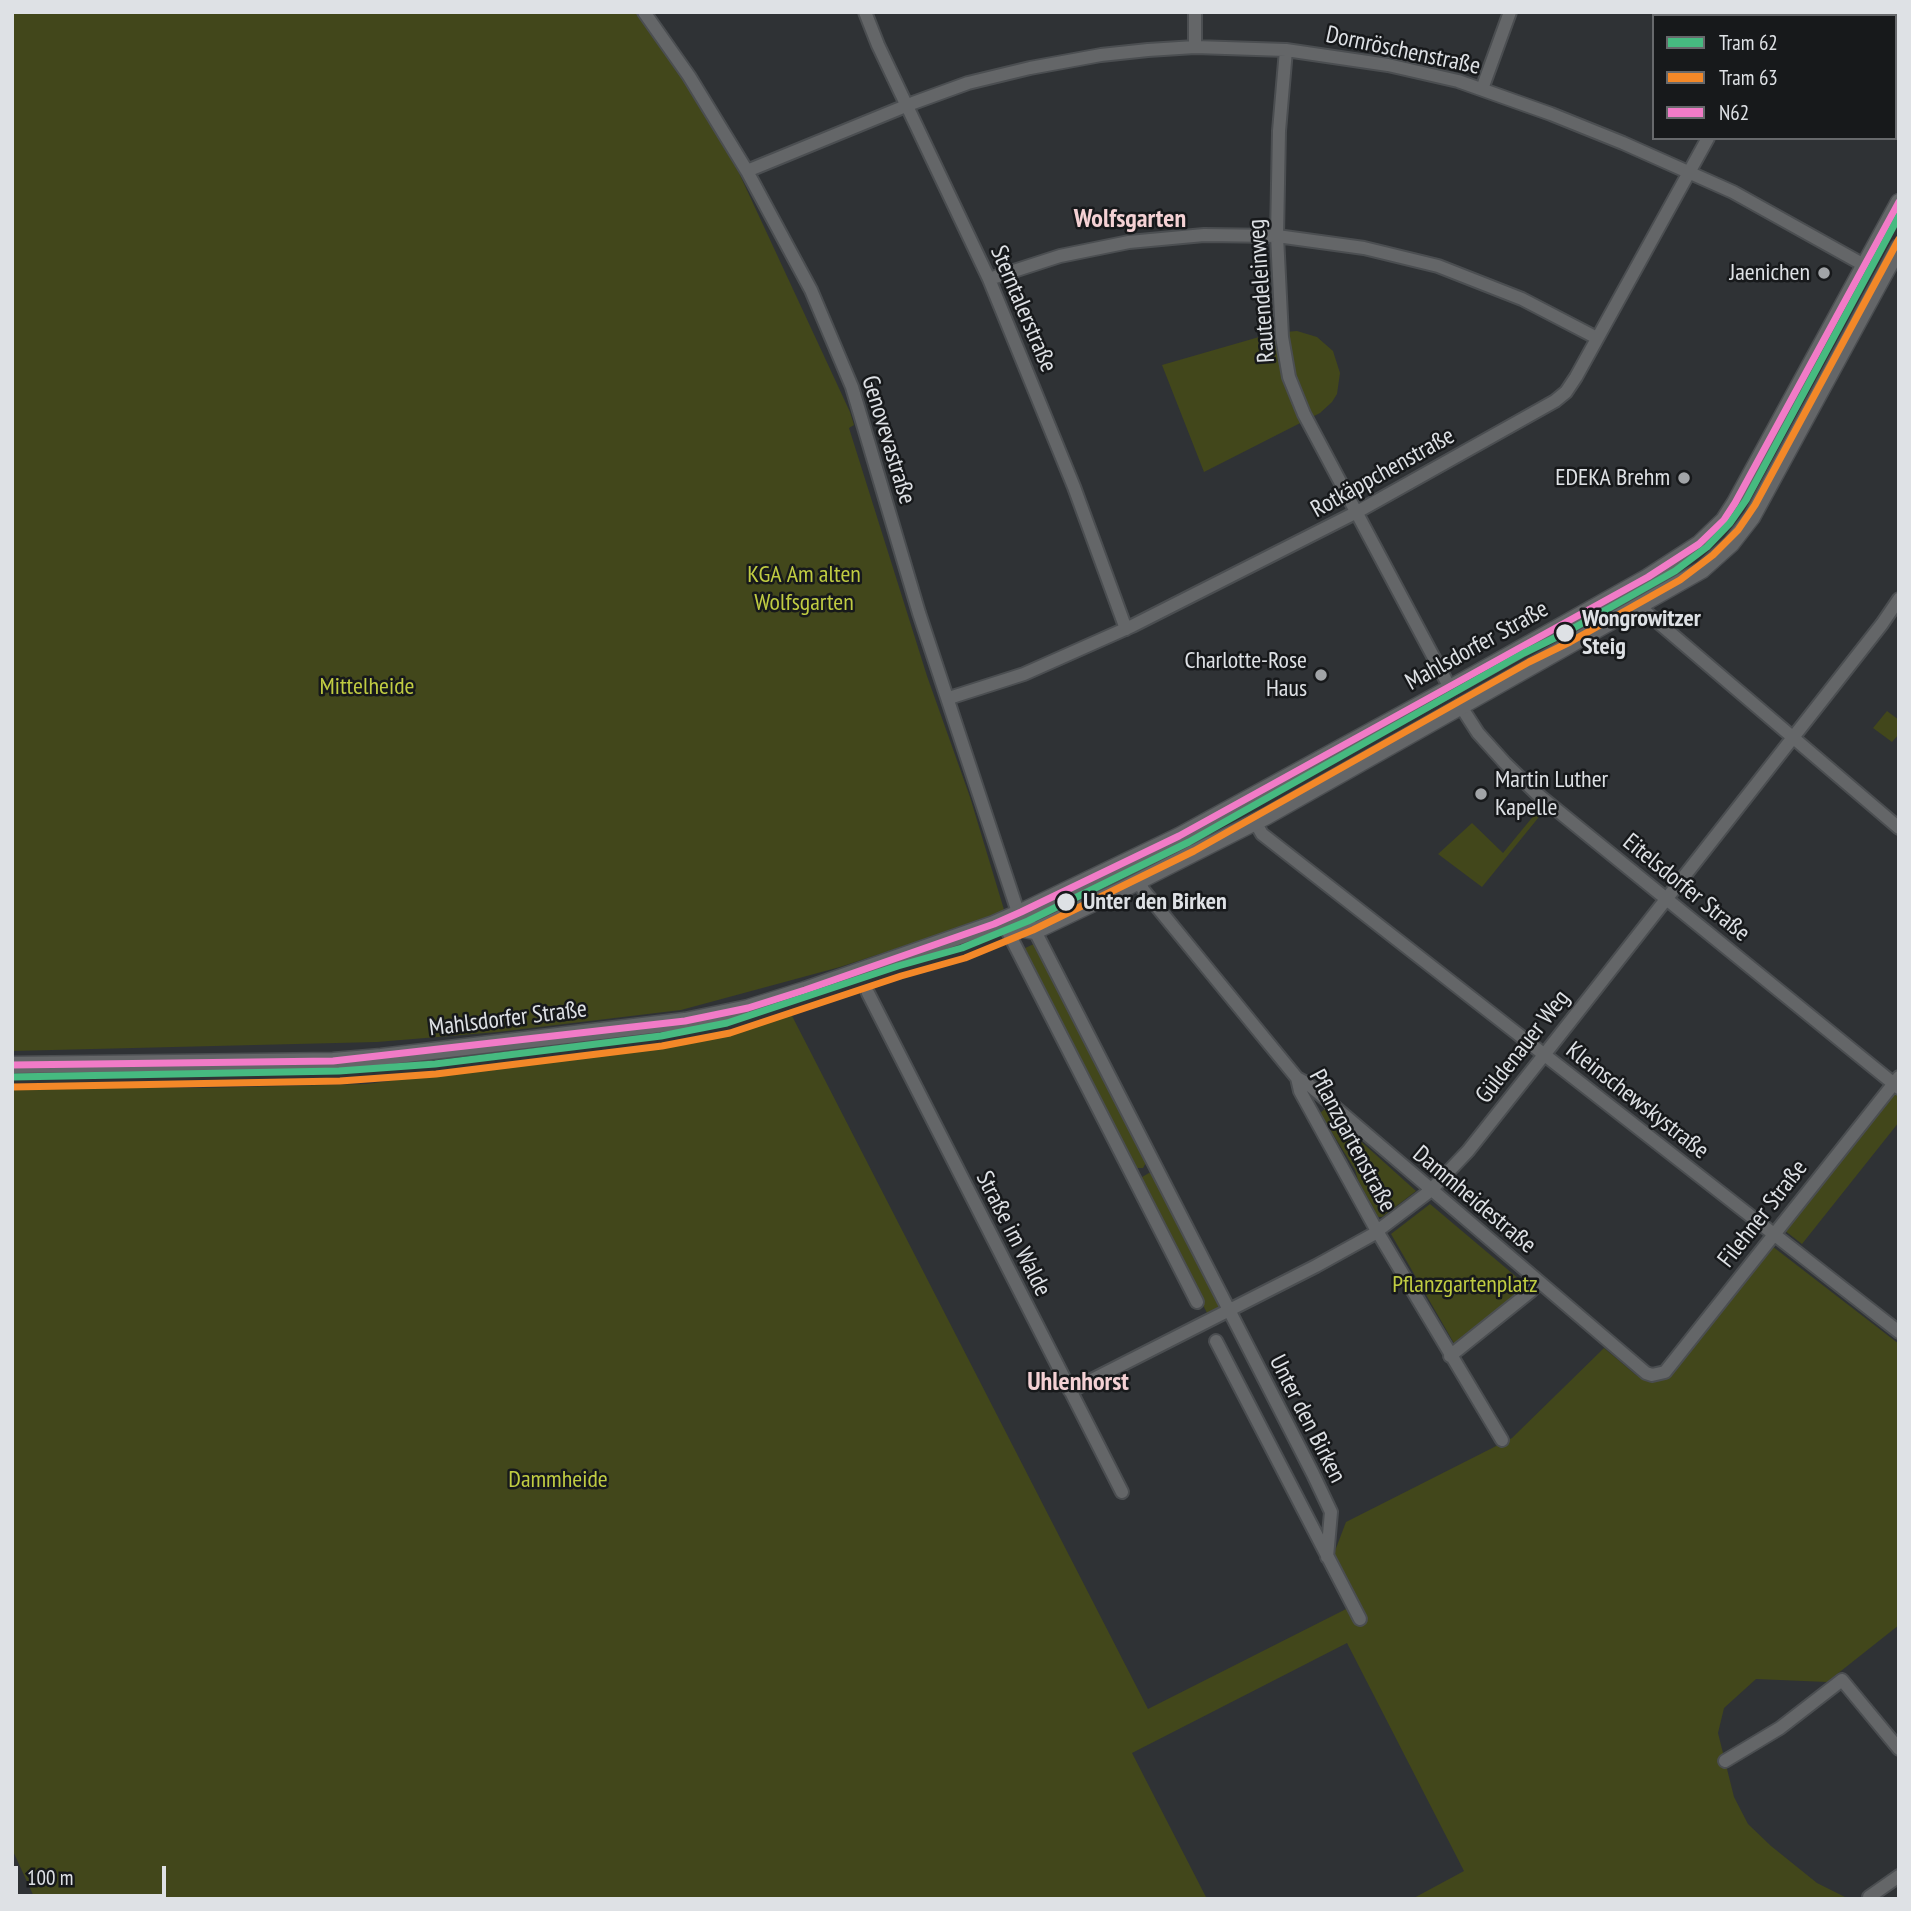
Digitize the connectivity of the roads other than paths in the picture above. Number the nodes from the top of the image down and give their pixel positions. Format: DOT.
graph roads {
  1 [pos="644,12"];
  2 [pos="865,12"];
  3 [pos="1195,12"];
  4 [pos="1510,12"];
  5 [pos="1195,47"];
  6 [pos="1286,50"];
  7 [pos="1482,89"];
  8 [pos="907,105"];
  9 [pos="1707,140"];
  10 [pos="747,171"];
  11 [pos="1689,172"];
  12 [pos="1899,202"];
  13 [pos="1277,236"];
  14 [pos="1899,247"];
  15 [pos="1864,265"];
  16 [pos="1883,275"];
  17 [pos="989,279"];
  18 [pos="1597,338"];
  19 [pos="1357,512"];
  20 [pos="1628,587"];
  21 [pos="1899,599"];
  22 [pos="1639,606"];
  23 [pos="1893,620"];
  24 [pos="1126,629"];
  25 [pos="1450,688"];
  26 [pos="949,698"];
  27 [pos="1460,705"];
  28 [pos="1794,737"];
  29 [pos="1255,822"];
  30 [pos="1899,828"];
  31 [pos="1138,881"];
  32 [pos="1665,899"];
  33 [pos="1021,912"];
  34 [pos="1000,923"];
  35 [pos="1035,931"];
  36 [pos="868,993"];
  37 [pos="1544,1055"];
  38 [pos="12,1065"];
  39 [pos="1297,1078"];
  40 [pos="1897,1083"];
  41 [pos="1430,1191"];
  42 [pos="1377,1231"];
  43 [pos="1775,1234"];
  44 [pos="1538,1283"];
  45 [pos="1198,1302"];
  46 [pos="1228,1310"];
  47 [pos="1899,1332"];
  48 [pos="1216,1341"];
  49 [pos="1450,1356"];
  50 [pos="1658,1375"];
  51 [pos="1070,1391"];
  52 [pos="1502,1440"];
  53 [pos="1122,1492"];
  54 [pos="1327,1556"];
  55 [pos="1360,1619"];
  56 [pos="1899,1749"];
  57 [pos="1725,1761"];
  58 [pos="1899,1876"];
  59 [pos="1869,1897"];
  1 -- 10 [label="street, Genovevastraße"];
  2 -- 8 [label="street, Sterntalerstraße"];
  3 -- 5 [label="street"];
  4 -- 7 [label="street"];
  5 -- 6 [label="street, Dornröschenstraße"];
  5 -- 8 [label="street, Dornröschenstraße"];
  6 -- 7 [label="street, Dornröschenstraße"];
  6 -- 13 [label="street, Rautendeleinweg"];
  7 -- 11 [label="street, Dornröschenstraße"];
  8 -- 10 [label="street, Dornröschenstraße"];
  8 -- 17 [label="street, Sterntalerstraße"];
  9 -- 11 [label="street, Rotkäppchenstraße"];
  10 -- 26 [label="street, Genovevastraße"];
  11 -- 15 [label="street, Dornröschenstraße"];
  11 -- 18 [label="street, Rotkäppchenstraße"];
  12 -- 15 [label="main road, Mahlsdorfer Straße"];
  13 -- 17 [label="street"];
  13 -- 18 [label="street"];
  13 -- 19 [label="street, Rautendeleinweg"];
  14 -- 16 [label="main road, Mahlsdorfer Straße"];
  15 -- 16 [label="main road"];
  15 -- 20 [label="main road, Mahlsdorfer Straße"];
  16 -- 22 [label="main road, Mahlsdorfer Straße"];
  17 -- 24 [label="street, Sterntalerstraße"];
  18 -- 19 [label="street, Rotkäppchenstraße"];
  19 -- 24 [label="street, Rotkäppchenstraße"];
  19 -- 25 [label="street, Rautendeleinweg"];
  20 -- 22 [label="main road"];
  20 -- 25 [label="main road, Mahlsdorfer Straße"];
  21 -- 23 [label="street, Güldenauer Weg"];
  22 -- 27 [label="main road, Mahlsdorfer Straße"];
  22 -- 28 [label="street"];
  23 -- 28 [label="street, Güldenauer Weg"];
  24 -- 26 [label="street, Rotkäppchenstraße"];
  25 -- 27 [label="main road"];
  25 -- 33 [label="main road, Mahlsdorfer Straße"];
  26 -- 33 [label="street, Genovevastraße"];
  27 -- 29 [label="main road, Mahlsdorfer Straße"];
  27 -- 32 [label="street, Eitelsdorfer Straße"];
  28 -- 30 [label="street"];
  28 -- 32 [label="street, Güldenauer Weg"];
  29 -- 31 [label="main road, Mahlsdorfer Straße"];
  29 -- 37 [label="street, Kleinschewskystraße"];
  31 -- 35 [label="main road, Mahlsdorfer Straße"];
  31 -- 39 [label="street, Pflanzgartenstraße"];
  32 -- 37 [label="street, Güldenauer Weg"];
  32 -- 40 [label="street, Eitelsdorfer Straße"];
  33 -- 34 [label="main road, Mahlsdorfer Straße"];
  33 -- 35 [label="street, Genovevastraße"];
  34 -- 35 [label="main road, Mahlsdorfer Straße"];
  34 -- 38 [label="main road, Mahlsdorfer Straße"];
  34 -- 45 [label="street"];
  35 -- 46 [label="street, Unter den Birken"];
  36 -- 51 [label="street, Straße im Walde"];
  37 -- 41 [label="street, Güldenauer Weg"];
  37 -- 43 [label="street, Kleinschewskystraße"];
  39 -- 41 [label="street, Dammheidestraße"];
  39 -- 42 [label="street, Pflanzgartenstraße"];
  40 -- 43 [label="street, Filehner Straße"];
  41 -- 42 [label="street, Güldenauer Weg"];
  41 -- 44 [label="street, Dammheidestraße"];
  42 -- 46 [label="street, Güldenauer Weg"];
  42 -- 49 [label="street, Pflanzgartenstraße"];
  43 -- 47 [label="street, Kleinschewskystraße"];
  43 -- 50 [label="street, Filehner Straße"];
  44 -- 49 [label="street"];
  44 -- 50 [label="street, Dammheidestraße"];
  46 -- 51 [label="street, Güldenauer Weg"];
  46 -- 54 [label="street, Unter den Birken"];
  48 -- 54 [label="street, Unter den Birken"];
  49 -- 52 [label="street, Pflanzgartenstraße"];
  51 -- 53 [label="street, Straße im Walde"];
  54 -- 55 [label="street, Unter den Birken"];
  56 -- 57 [label="street"];
  58 -- 59 [label="street"];
}
